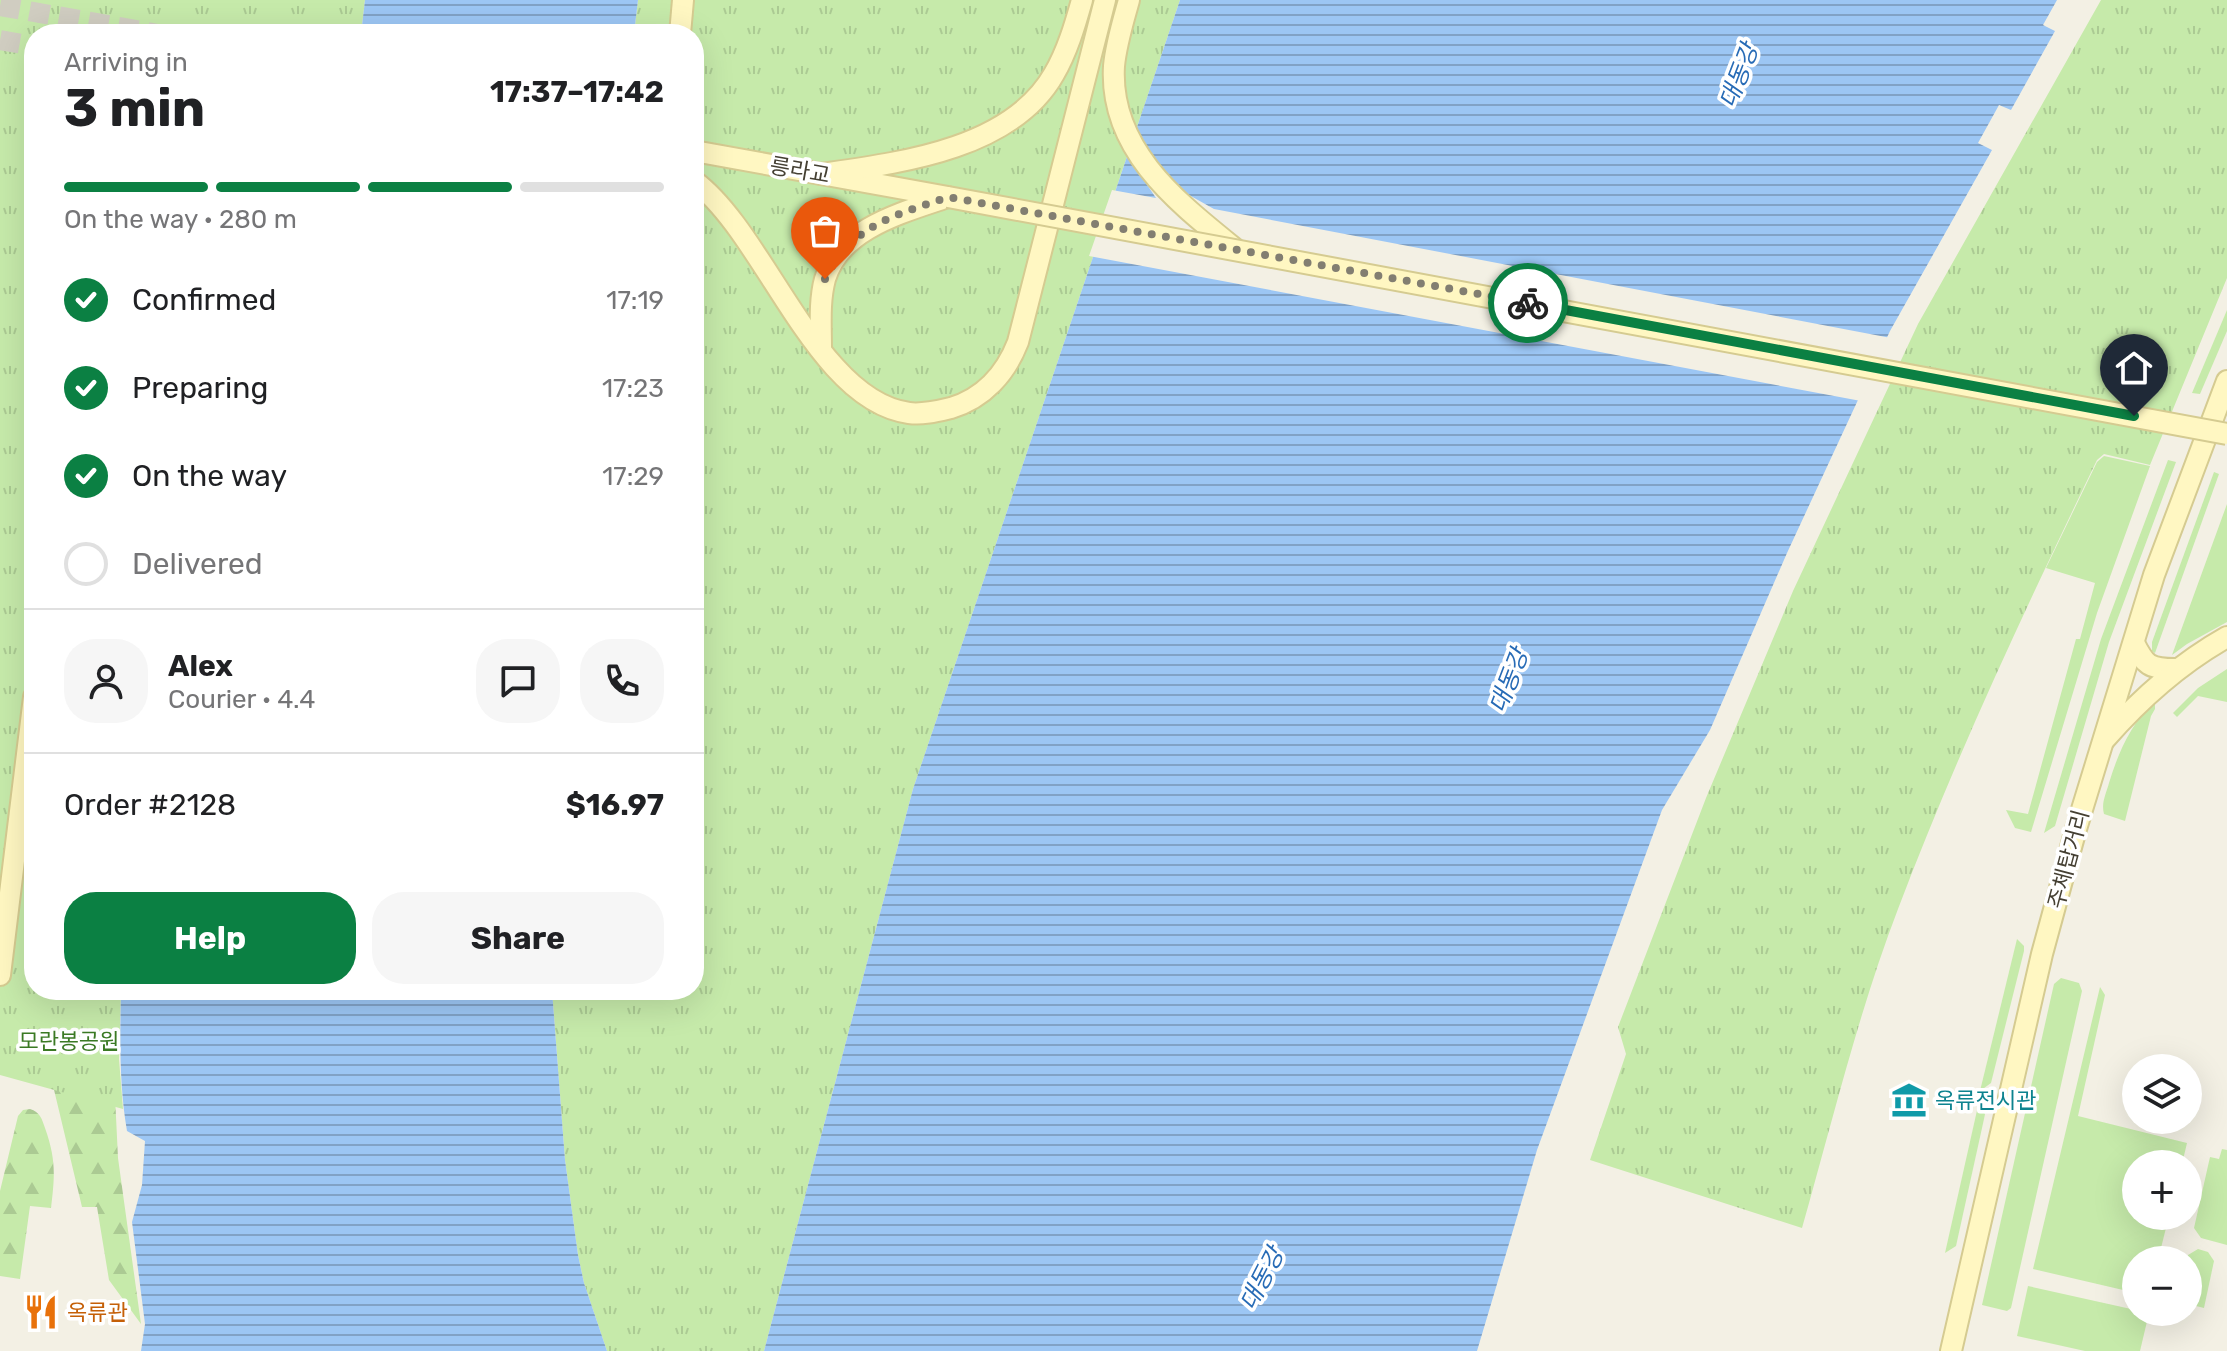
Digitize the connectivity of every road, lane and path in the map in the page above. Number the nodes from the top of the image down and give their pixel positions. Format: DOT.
graph roads {
  1 [pos="683,0"];
  2 [pos="1082,0"];
  3 [pos="1105,0"];
  4 [pos="1129,0"];
  5 [pos="681,24"];
  6 [pos="704,153"];
  7 [pos="821,174"];
  8 [pos="704,191"];
  9 [pos="948,197"];
  10 [pos="1234,248"];
  11 [pos="821,348"];
  12 [pos="2227,381"];
  13 [pos="2227,434"];
  14 [pos="2227,637"];
  15 [pos="2134,643"];
  16 [pos="2175,669"];
  17 [pos="2100,744"];
  18 [pos="24,779"];
  19 [pos="0,975"];
  20 [pos="1951,1351"];
  1 -- 5 [label="main road"];
  2 -- 7 [label="main road"];
  3 -- 11 [label="main road"];
  4 -- 10 [label="main road"];
  6 -- 7 [label="main road, 릉라교"];
  7 -- 9 [label="main road, 릉라교"];
  8 -- 11 [label="main road"];
  9 -- 10 [label="main road, 릉라교, bridge"];
  9 -- 11 [label="main road"];
  10 -- 13 [label="main road, 릉라교, bridge"];
  12 -- 15 [label="main road, 주체탑거리"];
  14 -- 16 [label="main road"];
  15 -- 16 [label="main road"];
  15 -- 17 [label="main road, 주체탑거리"];
  16 -- 17 [label="main road"];
  17 -- 20 [label="main road, 주체탑거리"];
  18 -- 19 [label="main road"];
}
